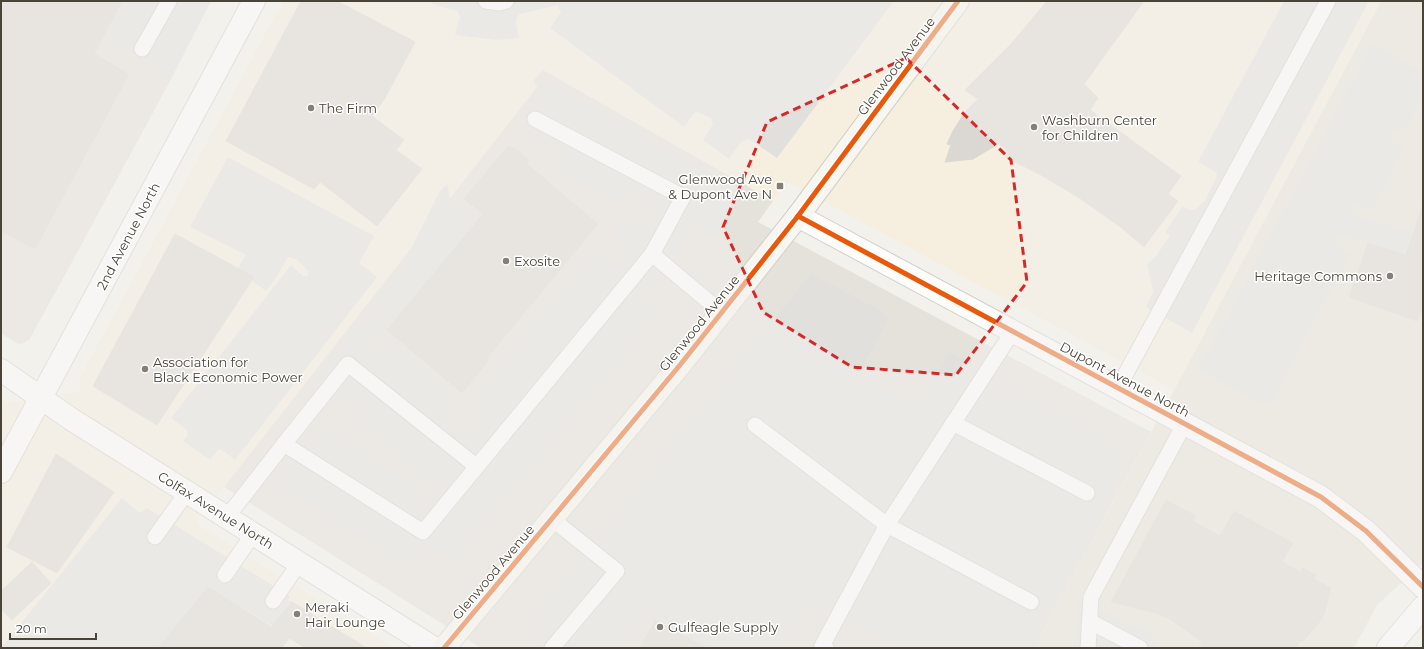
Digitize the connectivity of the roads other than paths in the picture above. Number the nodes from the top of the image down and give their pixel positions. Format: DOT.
graph roads {
  1 [pos="168,1"];
  2 [pos="254,1"];
  3 [pos="486,1"];
  4 [pos="506,1"];
  5 [pos="958,1"];
  6 [pos="1328,1"];
  7 [pos="142,49"];
  8 [pos="535,119"];
  9 [pos="798,216"];
  10 [pos="652,254"];
  11 [pos="721,312"];
  12 [pos="1013,331"];
  13 [pos="1,370"];
  14 [pos="1118,388"];
  15 [pos="41,397"];
  16 [pos="953,423"];
  17 [pos="1185,423"];
  18 [pos="755,425"];
  19 [pos="284,444"];
  20 [pos="476,466"];
  21 [pos="1,472"];
  22 [pos="187,492"];
  23 [pos="1087,493"];
  24 [pos="227,517"];
  25 [pos="552,519"];
  26 [pos="887,525"];
  27 [pos="253,534"];
  28 [pos="155,537"];
  29 [pos="300,562"];
  30 [pos="225,575"];
  31 [pos="1423,587"];
  32 [pos="273,602"];
  33 [pos="1031,602"];
  34 [pos="1423,607"];
  35 [pos="1091,622"];
  36 [pos="434,648"];
  37 [pos="444,648"];
  38 [pos="552,648"];
  39 [pos="826,648"];
  40 [pos="1088,648"];
  41 [pos="1140,648"];
  42 [pos="1388,648"];
  1 -- 7 [label="lane"];
  2 -- 15 [label="street, 2nd Avenue North"];
  3 -- 4 [label="lane"];
  5 -- 9 [label="street, Glenwood Avenue"];
  6 -- 14 [label="lane"];
  8 -- 10 [label="lane"];
  9 -- 11 [label="street, Glenwood Avenue"];
  9 -- 12 [label="street, Dupont Avenue North"];
  10 -- 11 [label="lane"];
  10 -- 20 [label="lane"];
  11 -- 25 [label="street, Glenwood Avenue"];
  12 -- 14 [label="street, Dupont Avenue North"];
  12 -- 16 [label="lane"];
  13 -- 15 [label="street, Colfax Avenue North"];
  14 -- 17 [label="street, Dupont Avenue North"];
  15 -- 21 [label="street, 2nd Avenue North"];
  15 -- 22 [label="street, Colfax Avenue North"];
  16 -- 23 [label="lane"];
  16 -- 26 [label="lane"];
  17 -- 31 [label="street, Dupont Avenue North"];
  17 -- 35 [label="lane"];
  18 -- 26 [label="lane"];
  19 -- 20 [label="lane"];
  19 -- 20 [label="lane"];
  19 -- 24 [label="lane"];
  22 -- 24 [label="street, Colfax Avenue North"];
  22 -- 28 [label="lane"];
  24 -- 27 [label="street, Colfax Avenue North"];
  25 -- 37 [label="street, Glenwood Avenue"];
  25 -- 38 [label="lane"];
  26 -- 33 [label="lane"];
  26 -- 39 [label="lane"];
  27 -- 29 [label="street, Colfax Avenue North"];
  27 -- 30 [label="lane"];
  29 -- 32 [label="lane"];
  29 -- 36 [label="street, Colfax Avenue North"];
  34 -- 42 [label="street"];
  35 -- 40 [label="lane"];
  35 -- 41 [label="lane"];
}
